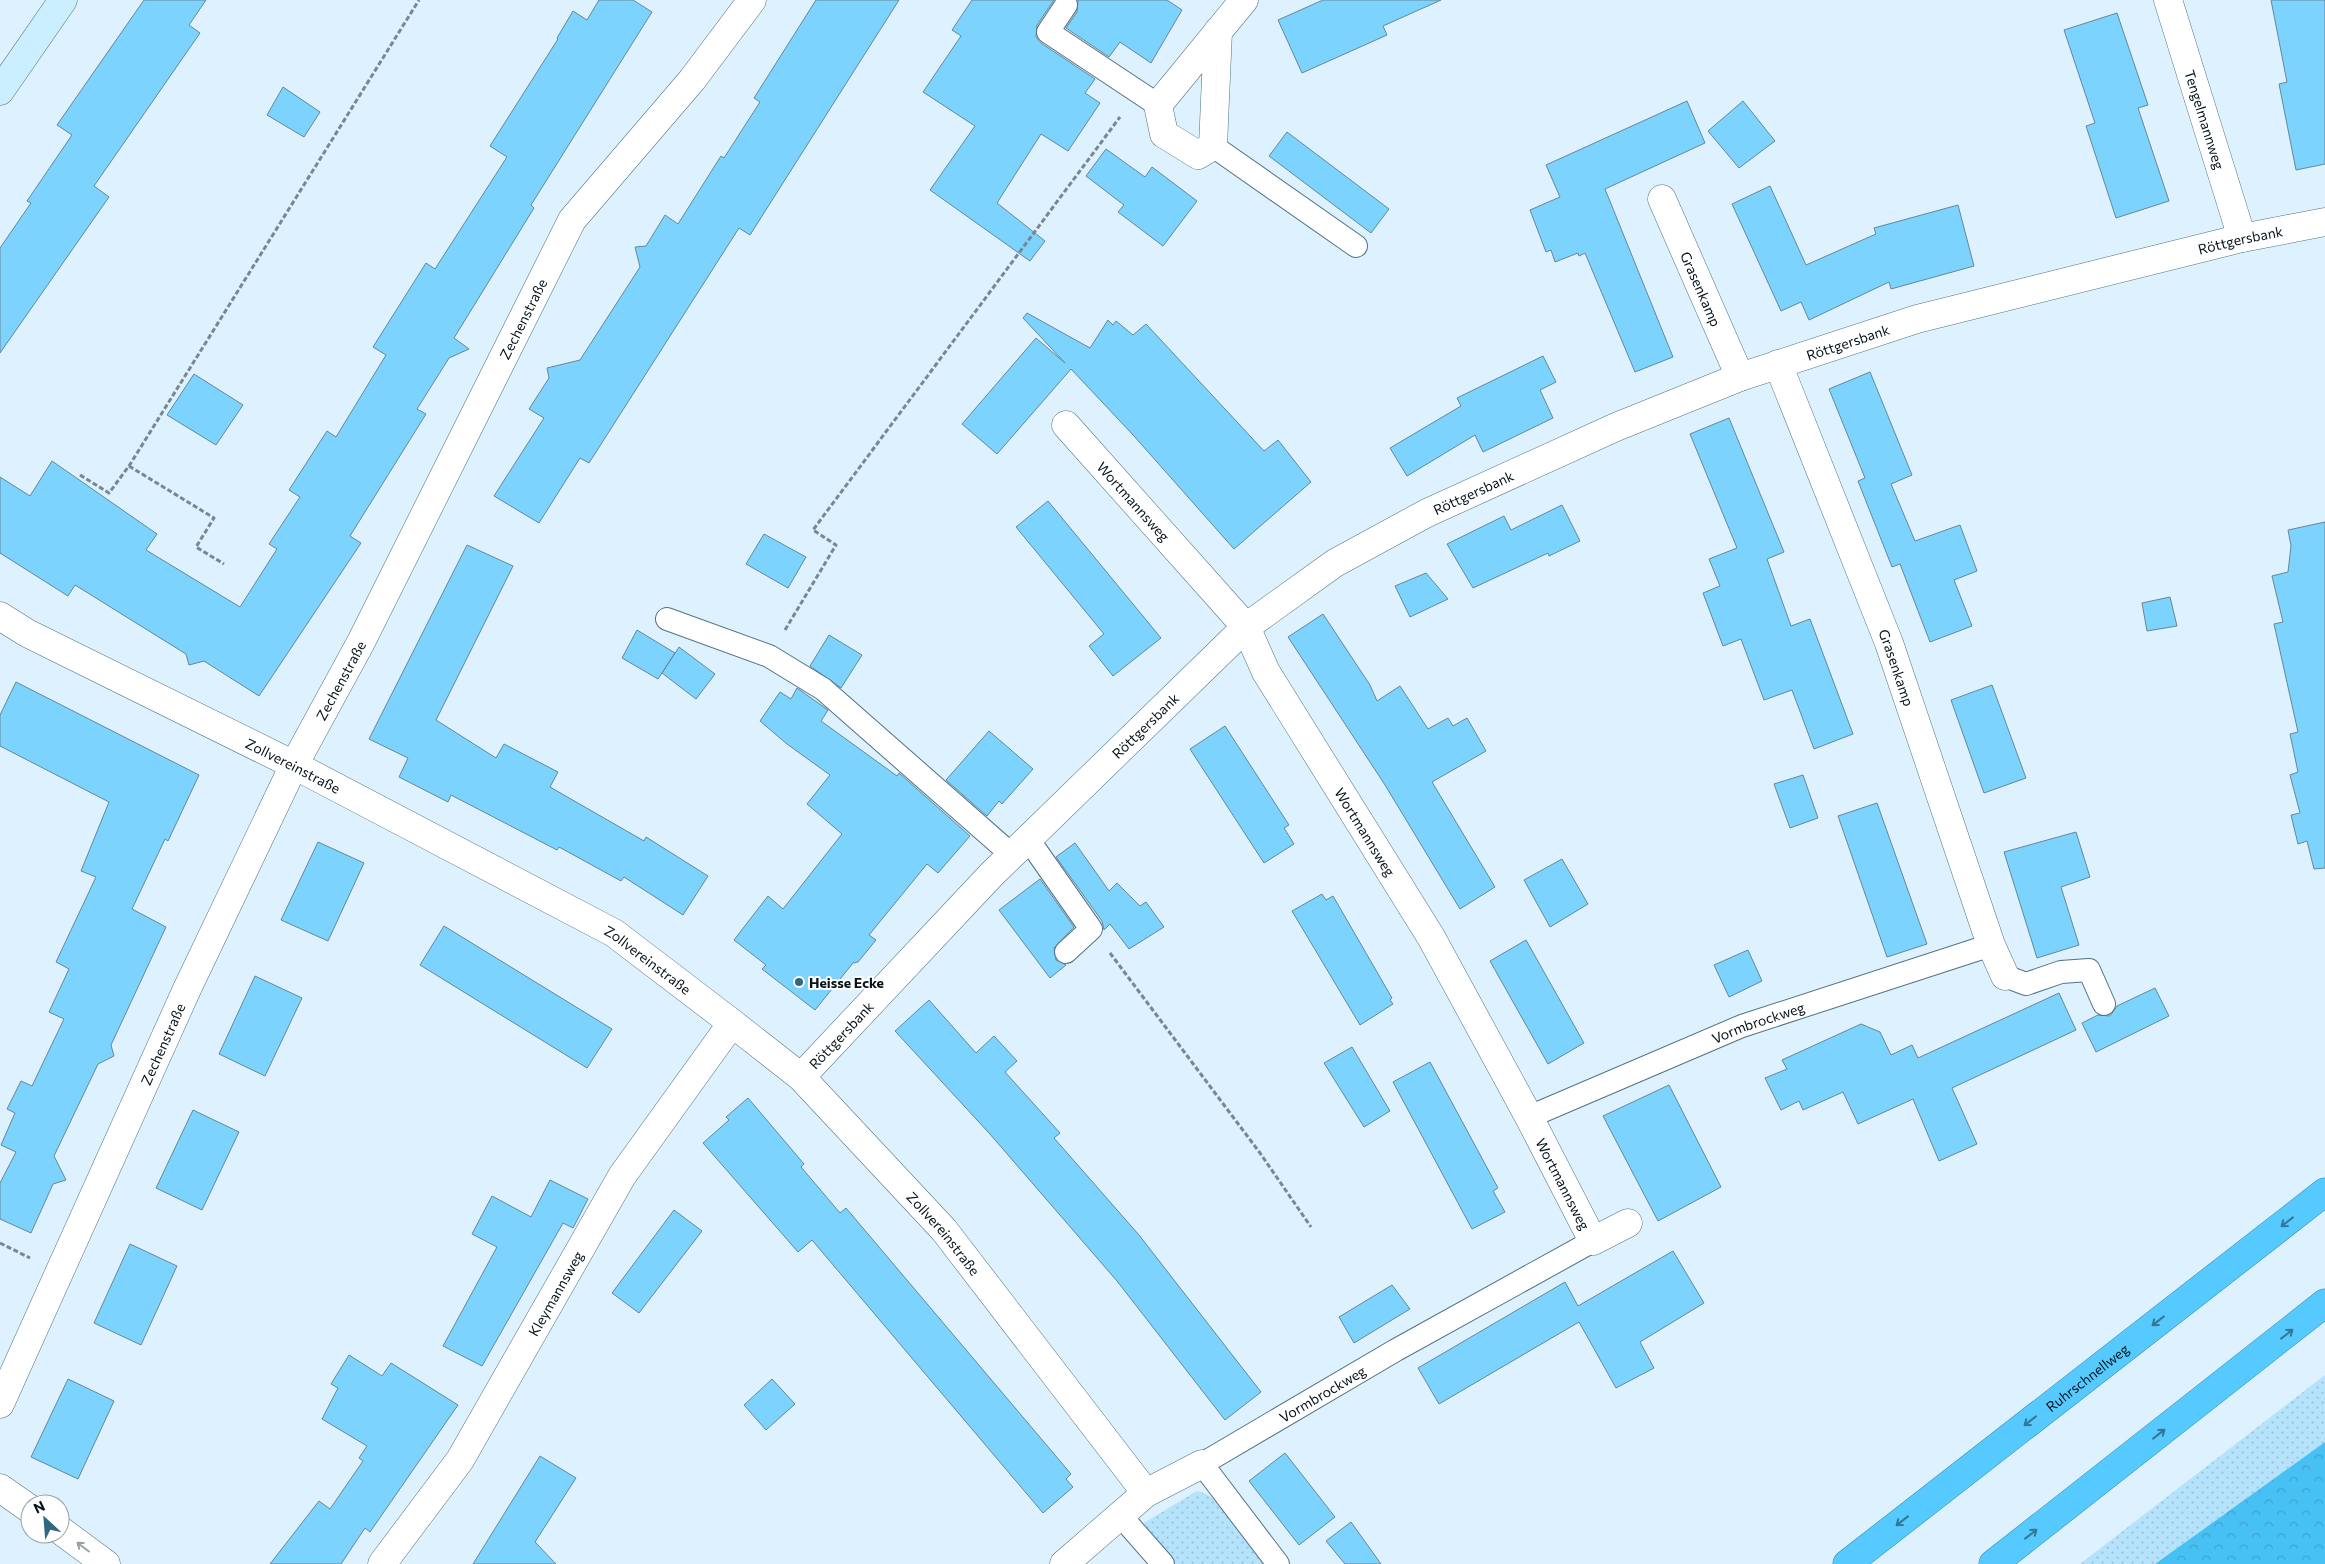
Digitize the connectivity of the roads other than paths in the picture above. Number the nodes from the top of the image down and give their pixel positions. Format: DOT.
graph roads {
  1 [pos="63,0"];
  2 [pos="752,0"];
  3 [pos="1244,0"];
  4 [pos="2168,0"];
  5 [pos="1066,5"];
  6 [pos="1218,31"];
  7 [pos="0,91"];
  8 [pos="1158,105"];
  9 [pos="1212,146"];
  10 [pos="1662,199"];
  11 [pos="2325,222"];
  12 [pos="2242,238"];
  13 [pos="1356,246"];
  14 [pos="1778,364"];
  15 [pos="1740,377"];
  16 [pos="1066,425"];
  17 [pos="0,616"];
  18 [pos="667,619"];
  19 [pos="1246,627"];
  20 [pos="294,765"];
  21 [pos="1020,847"];
  22 [pos="1991,945"];
  23 [pos="1066,952"];
  24 [pos="2005,976"];
  25 [pos="2104,1004"];
  26 [pos="732,1023"];
  27 [pos="801,1077"];
  28 [pos="1529,1117"];
  29 [pos="2325,1192"];
  30 [pos="1628,1223"];
  31 [pos="1593,1241"];
  32 [pos="2325,1303"];
  33 [pos="0,1404"];
  34 [pos="1202,1464"];
  35 [pos="0,1488"];
  36 [pos="1146,1493"];
  37 [pos="20,1502"];
  38 [pos="1120,1516"];
  39 [pos="70,1537"];
  40 [pos="106,1564"];
  41 [pos="382,1564"];
  42 [pos="1064,1564"];
  43 [pos="1163,1564"];
  44 [pos="1278,1564"];
  45 [pos="1847,1564"];
  46 [pos="1992,1564"];
  1 -- 7 [label="main road"];
  2 -- 20 [label="street, Zechenstraße"];
  3 -- 6 [label="street"];
  4 -- 12 [label="street, Tengelmannweg"];
  5 -- 8 [label="lane"];
  6 -- 8 [label="street"];
  6 -- 9 [label="street"];
  8 -- 9 [label="street"];
  9 -- 13 [label="lane"];
  10 -- 15 [label="street, Grasenkamp"];
  11 -- 12 [label="street, Röttgersbank"];
  12 -- 14 [label="street, Röttgersbank"];
  14 -- 15 [label="street, Röttgersbank"];
  14 -- 22 [label="street, Grasenkamp"];
  15 -- 19 [label="street, Röttgersbank"];
  16 -- 19 [label="street, Wortmannsweg"];
  17 -- 20 [label="street, Zollvereinstraße"];
  18 -- 21 [label="lane"];
  19 -- 21 [label="street, Röttgersbank"];
  19 -- 28 [label="street, Wortmannsweg"];
  20 -- 26 [label="street, Zollvereinstraße"];
  20 -- 33 [label="street, Zechenstraße"];
  21 -- 23 [label="lane"];
  21 -- 27 [label="street, Röttgersbank"];
  22 -- 24 [label="street, Grasenkamp"];
  22 -- 28 [label="lane, Vormbrockweg"];
  24 -- 25 [label="lane"];
  26 -- 27 [label="street, Zollvereinstraße"];
  26 -- 41 [label="street, Kleymannsweg"];
  27 -- 36 [label="street, Zollvereinstraße"];
  28 -- 31 [label="street, Wortmannsweg"];
  29 -- 45 [label="highway, Ruhrschnellweg, one-way"];
  30 -- 31 [label="street, Wortmannsweg"];
  31 -- 34 [label="lane, Vormbrockweg"];
  46 -- 32 [label="highway, one-way"];
  34 -- 36 [label="street, Vormbrockweg"];
  34 -- 44 [label="lane"];
  35 -- 37 [label="street"];
  36 -- 38 [label="street, Vormbrockweg"];
  38 -- 42 [label="street, Vormbrockweg"];
  38 -- 43 [label="lane"];
  40 -- 39 [label="street, one-way"];
}
